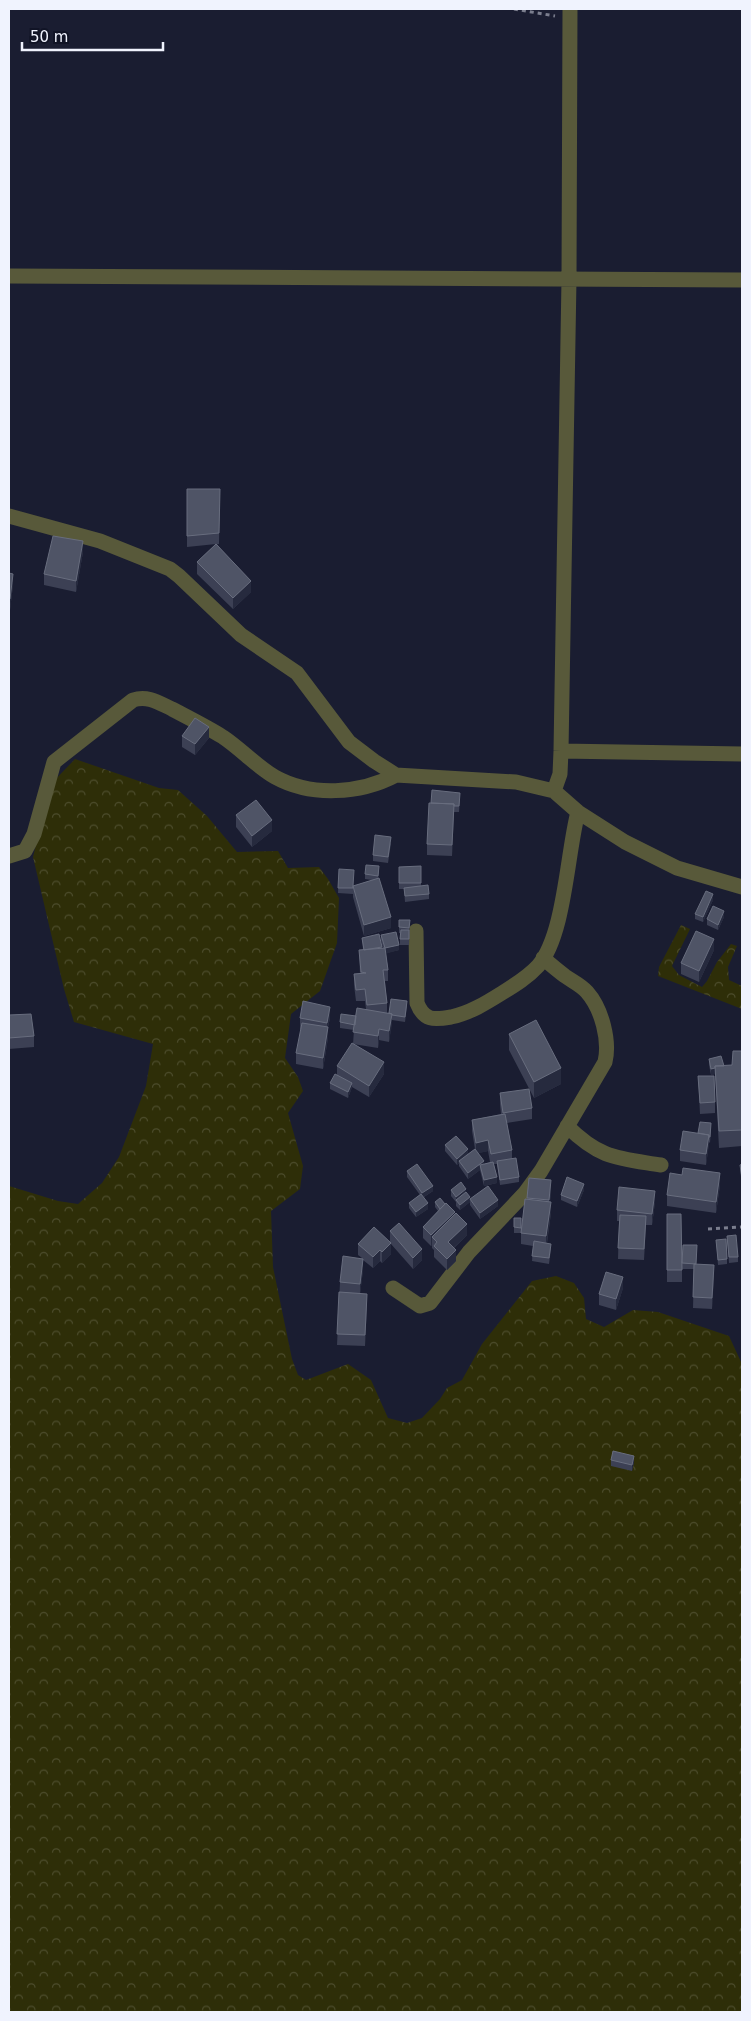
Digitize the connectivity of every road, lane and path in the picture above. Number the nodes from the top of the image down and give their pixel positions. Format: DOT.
graph roads {
  1 [pos="514,9"];
  2 [pos="570,12"];
  3 [pos="9,276"];
  4 [pos="569,279"];
  5 [pos="742,280"];
  6 [pos="9,516"];
  7 [pos="561,752"];
  8 [pos="742,754"];
  9 [pos="396,774"];
  10 [pos="554,791"];
  11 [pos="578,812"];
  12 [pos="9,856"];
  13 [pos="742,887"];
  14 [pos="416,931"];
  15 [pos="543,958"];
  16 [pos="567,1126"];
  17 [pos="661,1165"];
  18 [pos="742,1227"];
  19 [pos="708,1229"];
  20 [pos="393,1288"];
  1 -- 2 [label="path"];
  2 -- 4 [label="street"];
  3 -- 4 [label="street"];
  4 -- 5 [label="street"];
  4 -- 7 [label="street"];
  6 -- 9 [label="street"];
  7 -- 8 [label="street"];
  7 -- 10 [label="street"];
  9 -- 10 [label="street"];
  9 -- 12 [label="street"];
  10 -- 11 [label="street"];
  11 -- 13 [label="street"];
  11 -- 15 [label="street"];
  14 -- 15 [label="street"];
  15 -- 16 [label="street"];
  16 -- 17 [label="street"];
  16 -- 20 [label="street"];
  18 -- 19 [label="path"];
}
